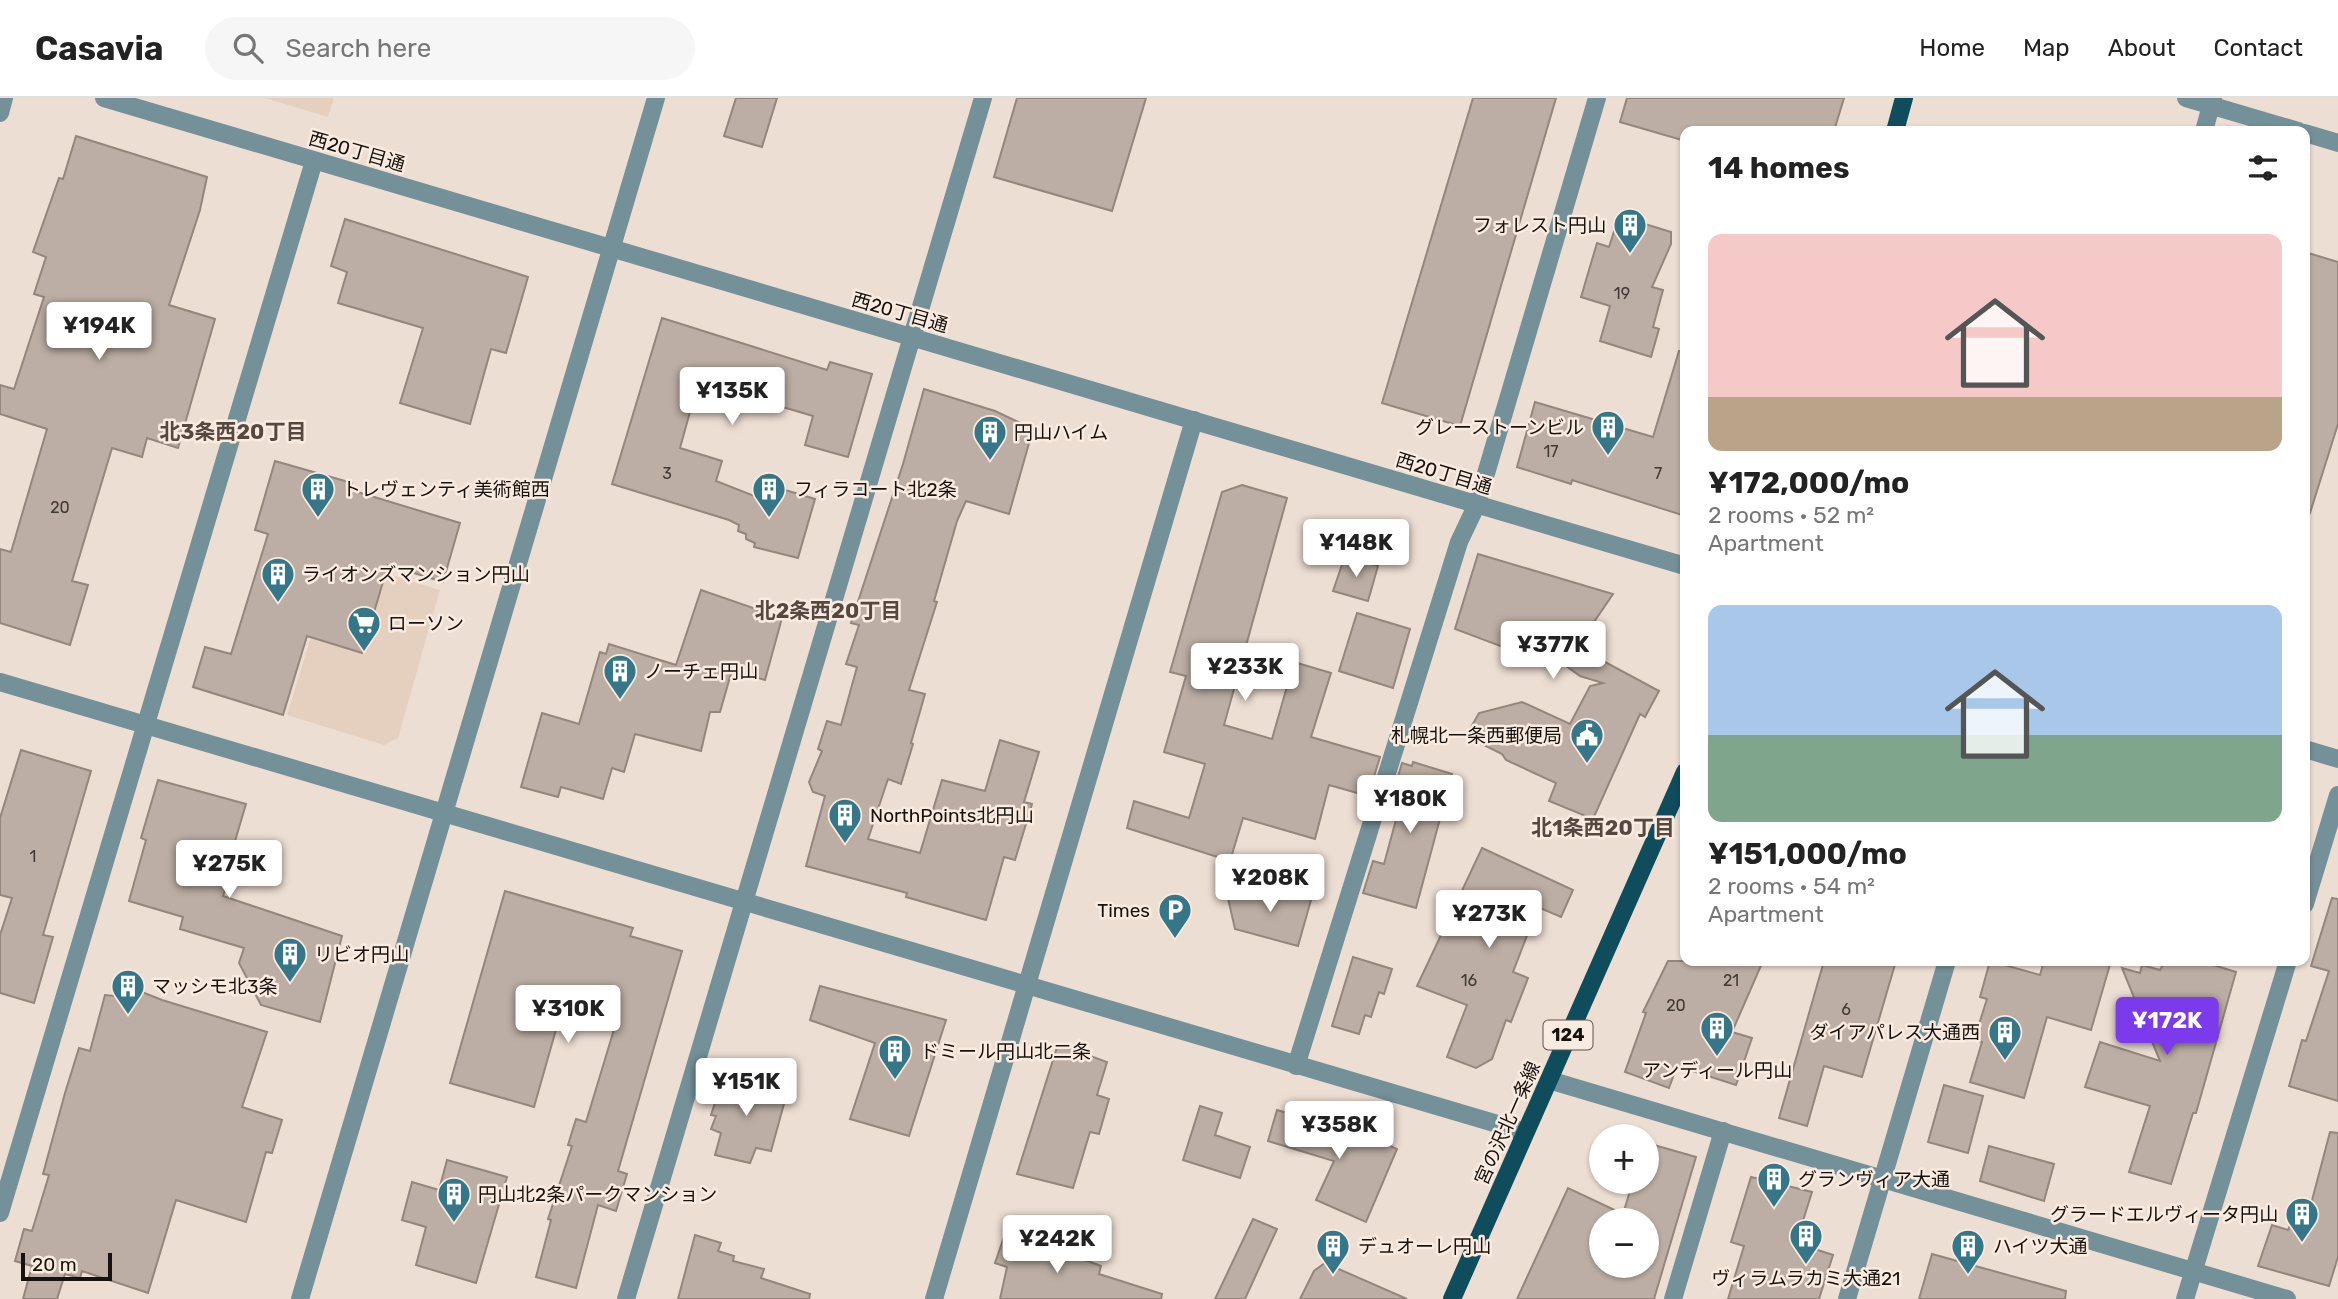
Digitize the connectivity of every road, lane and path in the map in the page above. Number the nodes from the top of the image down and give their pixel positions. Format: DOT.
graph roads {
  1 [pos="4,98"];
  2 [pos="104,98"];
  3 [pos="656,98"];
  4 [pos="983,98"];
  5 [pos="1597,98"];
  6 [pos="1904,98"];
  7 [pos="2186,98"];
  8 [pos="2212,102"];
  9 [pos="0,113"];
  10 [pos="1896,126"];
  11 [pos="2205,126"];
  12 [pos="2283,126"];
  13 [pos="2310,135"];
  14 [pos="2338,143"];
  15 [pos="314,161"];
  16 [pos="612,249"];
  17 [pos="913,337"];
  18 [pos="1194,420"];
  19 [pos="1476,504"];
  20 [pos="1680,565"];
  21 [pos="0,682"];
  22 [pos="145,725"];
  23 [pos="2310,751"];
  24 [pos="2338,759"];
  25 [pos="1680,783"];
  26 [pos="2338,795"];
  27 [pos="444,813"];
  28 [pos="2310,887"];
  29 [pos="744,902"];
  30 [pos="1946,966"];
  31 [pos="2286,966"];
  32 [pos="1028,986"];
  33 [pos="1296,1066"];
  34 [pos="1549,1080"];
  35 [pos="1723,1131"];
  36 [pos="1525,1132"];
  37 [pos="1883,1178"];
  38 [pos="0,1213"];
  39 [pos="2193,1271"];
  40 [pos="300,1299"];
  41 [pos="626,1299"];
  42 [pos="934,1299"];
  43 [pos="1452,1299"];
  44 [pos="1673,1299"];
  45 [pos="1847,1299"];
  46 [pos="2185,1299"];
  47 [pos="2287,1299"];
  1 -- 9 [label="street"];
  2 -- 15 [label="street, 西20丁目通"];
  3 -- 16 [label="street"];
  4 -- 17 [label="street"];
  5 -- 19 [label="street"];
  6 -- 10 [label="main road"];
  7 -- 8 [label="street"];
  8 -- 11 [label="street"];
  8 -- 12 [label="street"];
  13 -- 14 [label="street"];
  15 -- 16 [label="street, 西20丁目通"];
  15 -- 22 [label="street"];
  16 -- 17 [label="street, 西20丁目通"];
  16 -- 27 [label="street"];
  17 -- 18 [label="street, 西20丁目通"];
  17 -- 29 [label="street"];
  18 -- 19 [label="street, 西20丁目通"];
  18 -- 32 [label="street"];
  19 -- 20 [label="street, 西20丁目通"];
  19 -- 33 [label="street"];
  21 -- 22 [label="street"];
  22 -- 27 [label="street"];
  22 -- 38 [label="street"];
  23 -- 24 [label="street"];
  25 -- 34 [label="main road, 宮の沢北一条線 / 124"];
  26 -- 28 [label="street"];
  27 -- 29 [label="street"];
  27 -- 40 [label="street"];
  29 -- 32 [label="street"];
  29 -- 41 [label="street"];
  30 -- 37 [label="street"];
  31 -- 39 [label="street"];
  32 -- 33 [label="street"];
  32 -- 42 [label="street"];
  33 -- 36 [label="street"];
  34 -- 35 [label="street"];
  34 -- 36 [label="main road, 宮の沢北一条線 / 124"];
  35 -- 37 [label="street"];
  35 -- 44 [label="street"];
  36 -- 43 [label="main road, 宮の沢北一条線 / 124"];
  37 -- 39 [label="street"];
  37 -- 45 [label="street"];
  39 -- 46 [label="street"];
  39 -- 47 [label="street"];
}
